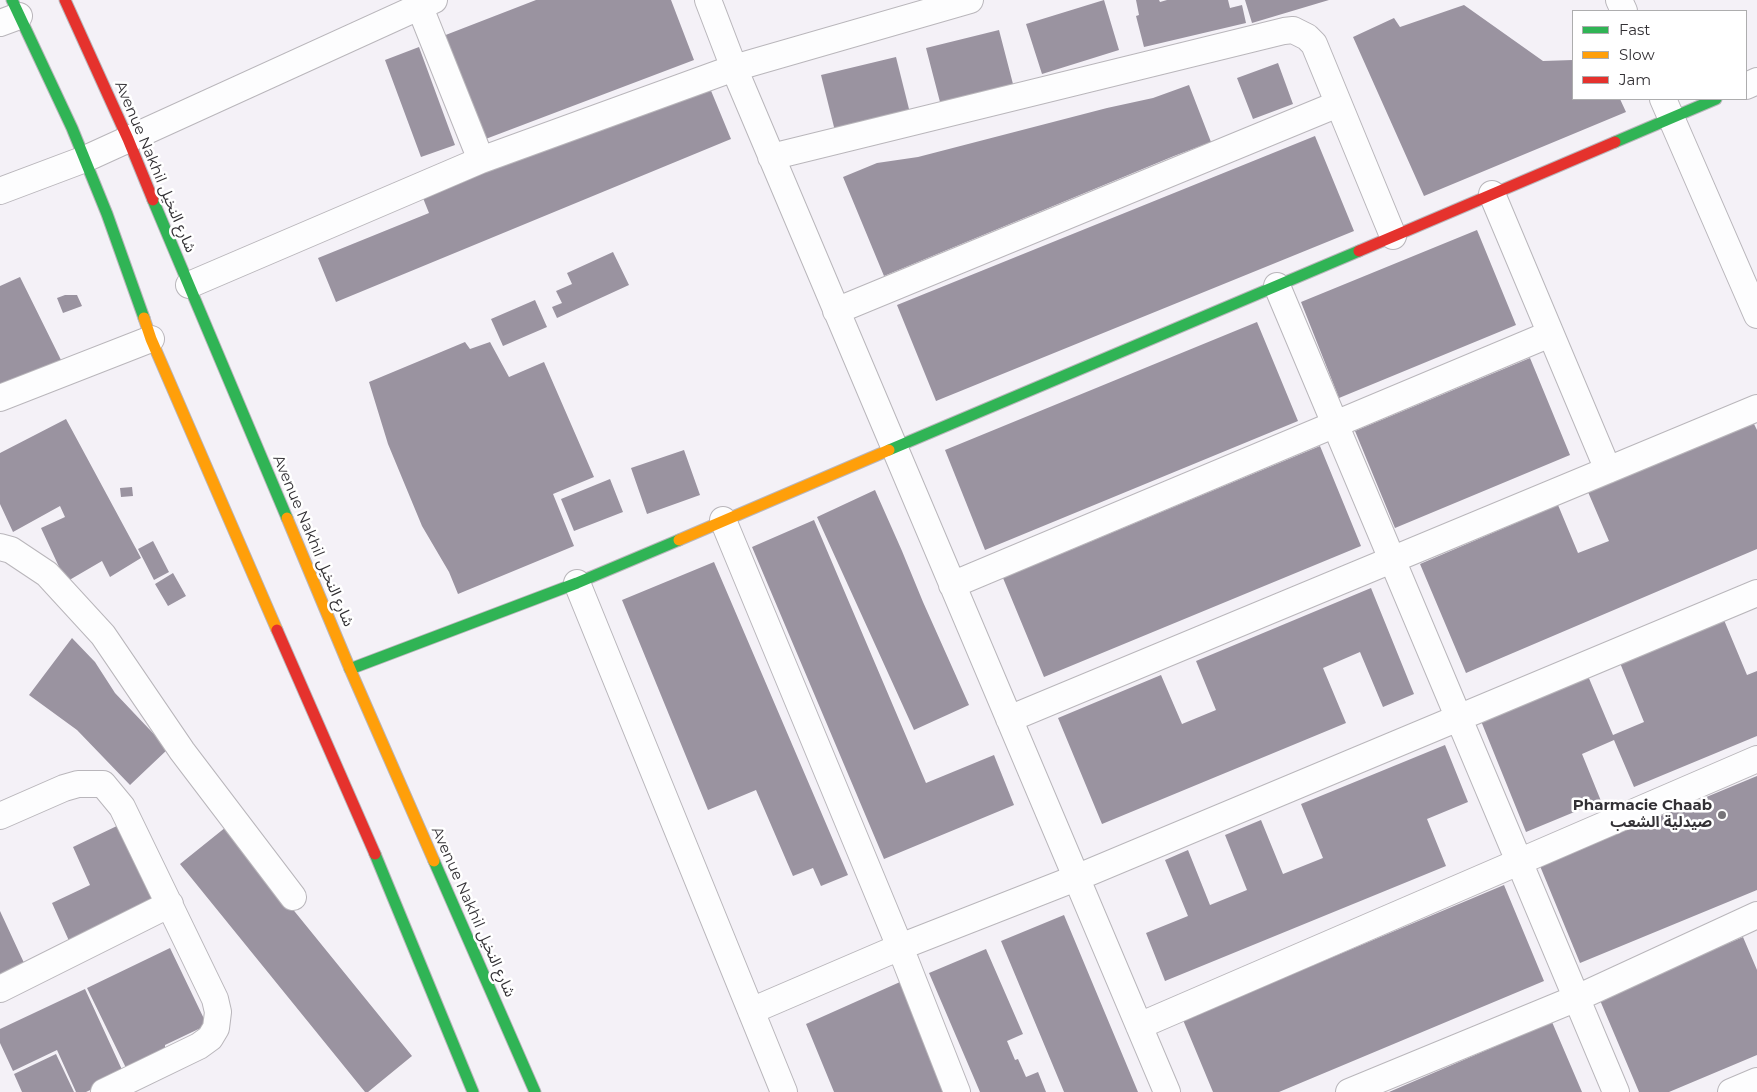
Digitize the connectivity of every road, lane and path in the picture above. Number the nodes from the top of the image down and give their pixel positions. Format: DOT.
graph roads {
  1 [pos="65,0"];
  2 [pos="708,0"];
  3 [pos="970,0"];
  4 [pos="424,2"];
  5 [pos="10,13"];
  6 [pos="734,68"];
  7 [pos="1711,100"];
  8 [pos="1338,104"];
  9 [pos="1667,108"];
  10 [pos="128,139"];
  11 [pos="771,157"];
  12 [pos="85,159"];
  13 [pos="480,160"];
  14 [pos="0,191"];
  15 [pos="1492,194"];
  16 [pos="1393,236"];
  17 [pos="189,285"];
  18 [pos="1277,286"];
  19 [pos="836,312"];
  20 [pos="1757,315"];
  21 [pos="1550,334"];
  22 [pos="151,339"];
  23 [pos="0,398"];
  24 [pos="1757,408"];
  25 [pos="1335,424"];
  26 [pos="894,448"];
  27 [pos="1608,470"];
  28 [pos="723,520"];
  29 [pos="0,547"];
  30 [pos="1392,560"];
  31 [pos="577,583"];
  32 [pos="952,586"];
  33 [pos="1757,593"];
  34 [pos="350,669"];
  35 [pos="1458,717"];
  36 [pos="1009,719"];
  37 [pos="1757,759"];
  38 [pos="0,816"];
  39 [pos="1520,861"];
  40 [pos="1076,878"];
  41 [pos="293,897"];
  42 [pos="170,904"];
  43 [pos="1757,915"];
  44 [pos="900,947"];
  45 [pos="0,989"];
  46 [pos="1577,998"];
  47 [pos="751,1011"];
  48 [pos="1139,1026"];
  49 [pos="1757,1081"];
  50 [pos="104,1092"];
  51 [pos="473,1092"];
  52 [pos="535,1092"];
  53 [pos="784,1092"];
  54 [pos="957,1092"];
  55 [pos="1167,1092"];
  56 [pos="1349,1092"];
  57 [pos="1616,1092"];
  58 [pos="1731,1092"];
  1 -- 10 [label="street, Avenue Nakhil شارع النخيل"];
  2 -- 6 [label="street"];
  3 -- 6 [label="street"];
  4 -- 10 [label="street"];
  4 -- 13 [label="street"];
  5 -- 12 [label="street"];
  6 -- 11 [label="street"];
  6 -- 13 [label="street"];
  7 -- 9 [label="street"];
  8 -- 11 [label="street"];
  8 -- 16 [label="street"];
  8 -- 19 [label="street"];
  9 -- 15 [label="street"];
  9 -- 20 [label="street"];
  10 -- 12 [label="street"];
  10 -- 17 [label="street, Avenue Nakhil شارع النخيل"];
  11 -- 19 [label="street"];
  12 -- 14 [label="street"];
  12 -- 22 [label="street"];
  13 -- 17 [label="street"];
  15 -- 16 [label="street"];
  15 -- 21 [label="street"];
  16 -- 18 [label="street"];
  17 -- 34 [label="street, Avenue Nakhil شارع النخيل"];
  18 -- 25 [label="street"];
  18 -- 26 [label="street"];
  19 -- 26 [label="street"];
  21 -- 25 [label="street"];
  21 -- 27 [label="street"];
  22 -- 23 [label="street"];
  22 -- 51 [label="street"];
  24 -- 27 [label="street"];
  25 -- 30 [label="street"];
  25 -- 32 [label="street"];
  26 -- 28 [label="street"];
  26 -- 32 [label="street"];
  27 -- 30 [label="street"];
  28 -- 31 [label="street"];
  28 -- 44 [label="street"];
  29 -- 41 [label="street"];
  30 -- 35 [label="street"];
  30 -- 36 [label="street"];
  31 -- 34 [label="street"];
  31 -- 47 [label="street"];
  32 -- 36 [label="street"];
  33 -- 35 [label="street"];
  34 -- 52 [label="street, Avenue Nakhil شارع النخيل"];
  35 -- 39 [label="street"];
  35 -- 40 [label="street"];
  36 -- 40 [label="street"];
  37 -- 39 [label="street"];
  38 -- 42 [label="street"];
  39 -- 46 [label="street"];
  39 -- 48 [label="street"];
  40 -- 44 [label="street"];
  40 -- 48 [label="street"];
  42 -- 45 [label="street"];
  42 -- 50 [label="street"];
  43 -- 46 [label="street"];
  44 -- 47 [label="street"];
  44 -- 54 [label="street"];
  46 -- 56 [label="street"];
  46 -- 57 [label="street"];
  47 -- 53 [label="street"];
  48 -- 55 [label="street"];
  49 -- 58 [label="street"];
}
